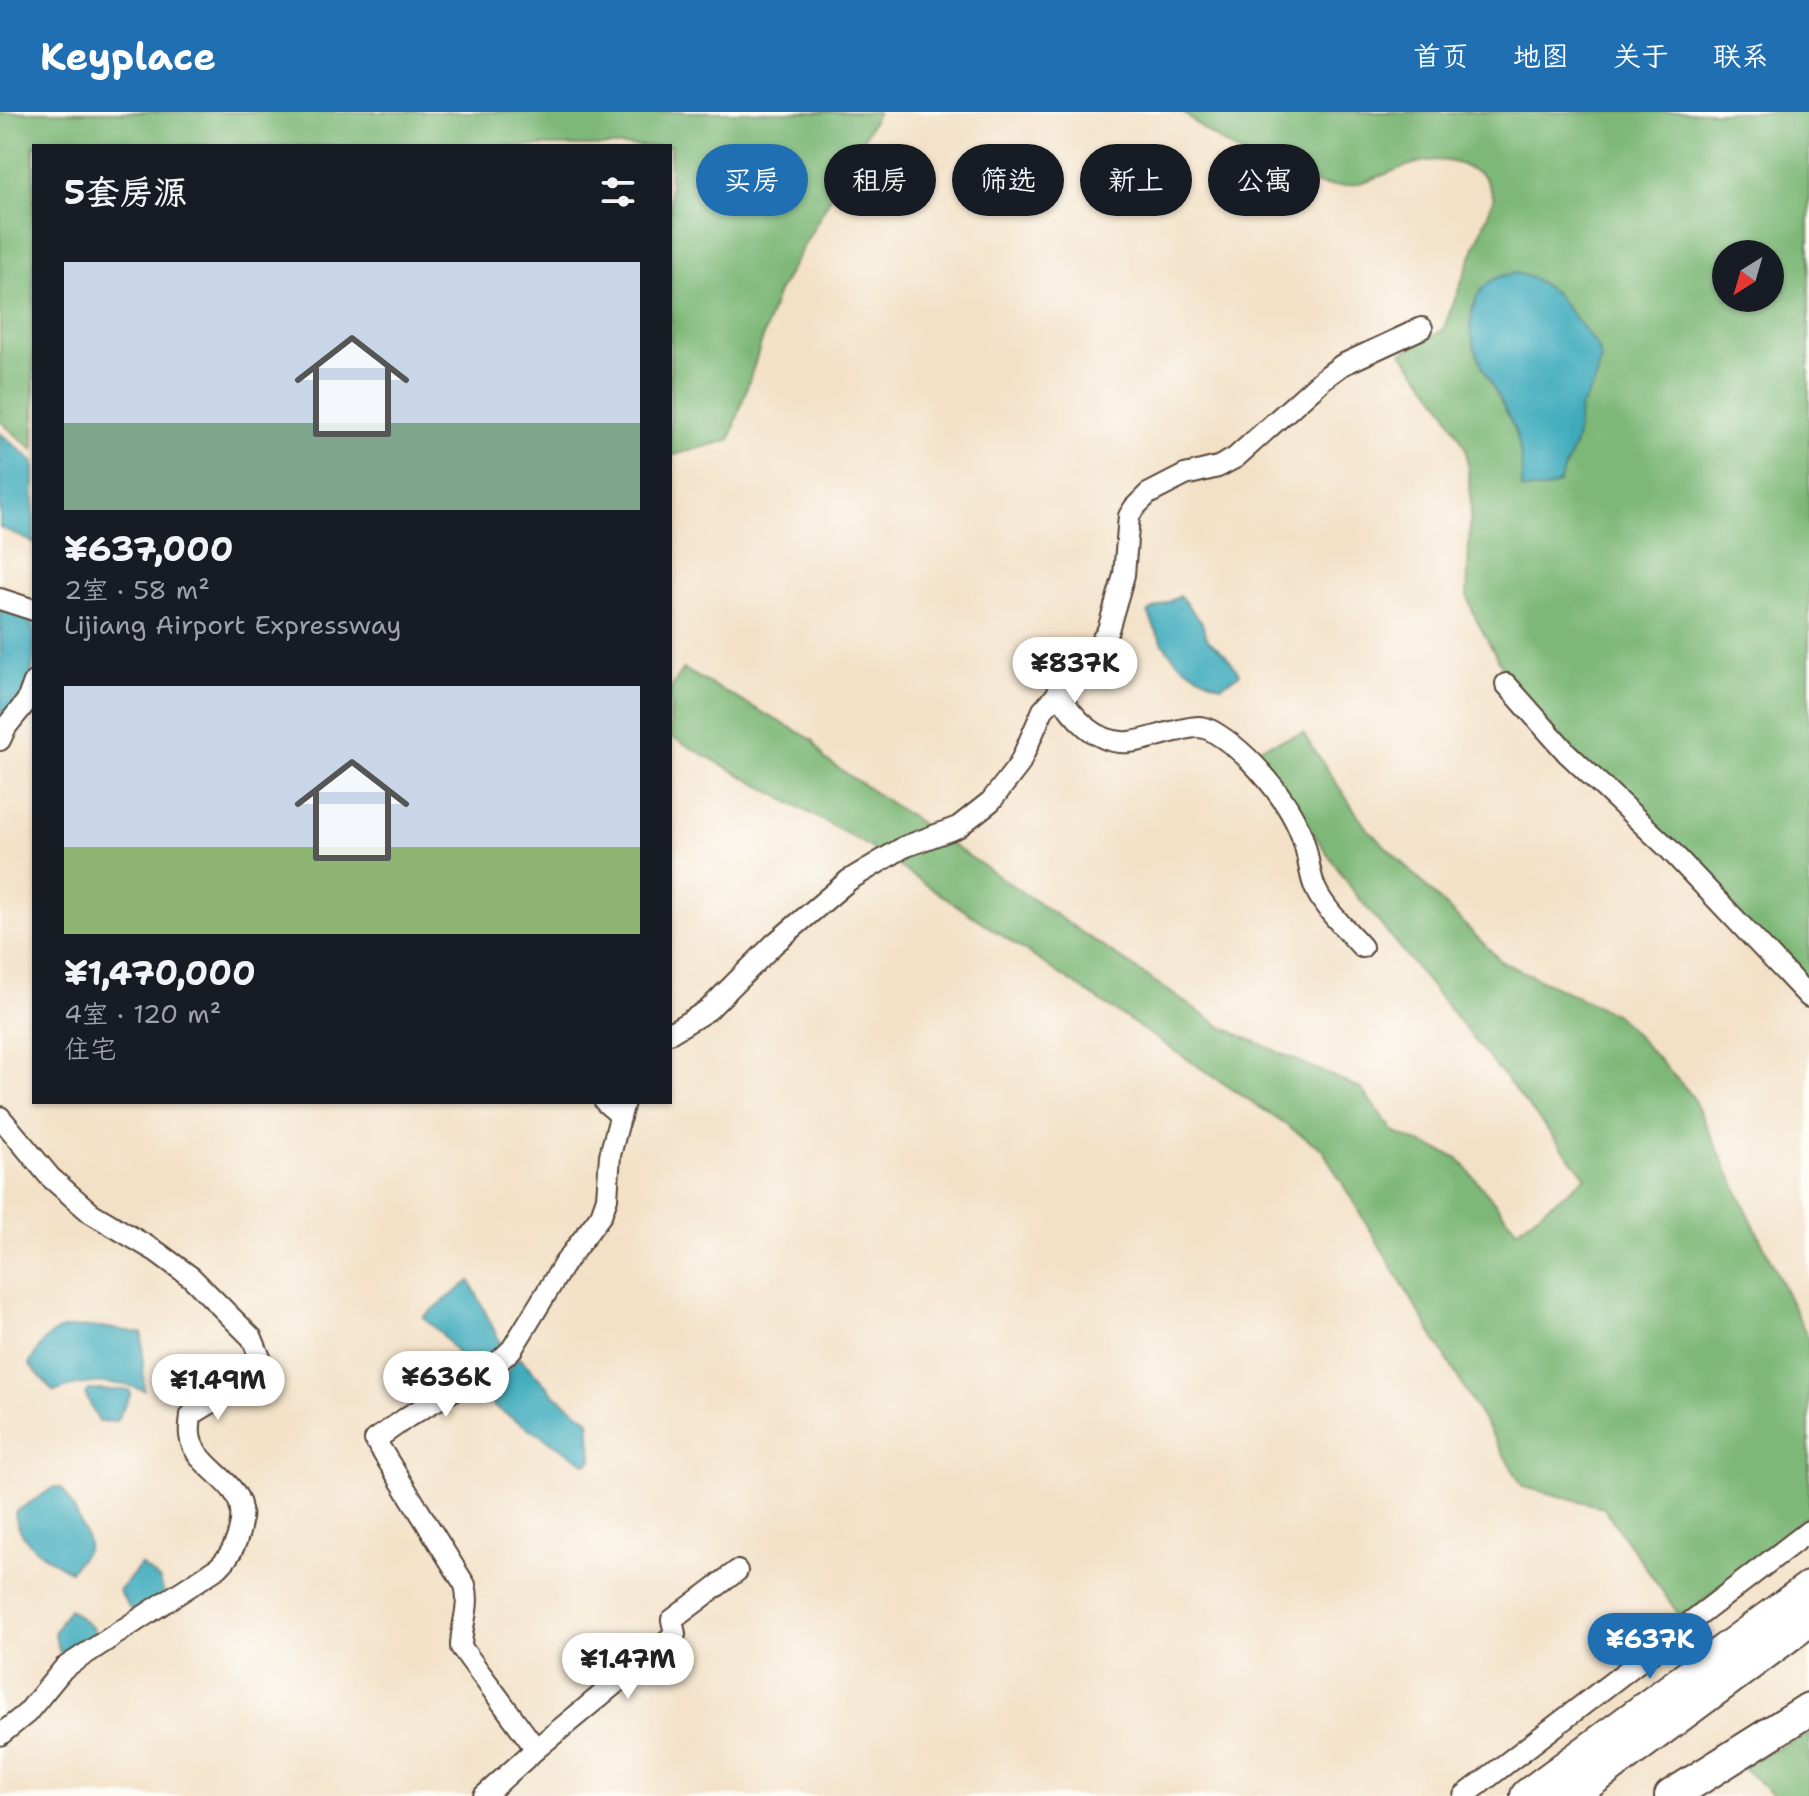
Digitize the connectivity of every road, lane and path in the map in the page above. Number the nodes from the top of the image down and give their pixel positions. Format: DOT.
graph roads {
  1 [pos="1422,328"];
  2 [pos="0,599"];
  3 [pos="32,609"];
  4 [pos="1506,684"];
  5 [pos="32,687"];
  6 [pos="1058,691"];
  7 [pos="0,740"];
  8 [pos="1362,947"];
  9 [pos="1809,997"];
  10 [pos="672,1032"];
  11 [pos="616,1106"];
  12 [pos="0,1117"];
  13 [pos="1809,1531"];
  14 [pos="737,1571"];
  15 [pos="1809,1589"];
  16 [pos="1809,1619"];
  17 [pos="1809,1709"];
  18 [pos="0,1735"];
  19 [pos="536,1749"];
  20 [pos="484,1796"];
  21 [pos="1464,1796"];
  22 [pos="1528,1796"];
  23 [pos="1569,1796"];
  24 [pos="1671,1796"];
  1 -- 6 [label="street"];
  2 -- 3 [label="street"];
  4 -- 9 [label="street"];
  5 -- 7 [label="street"];
  6 -- 8 [label="street"];
  6 -- 10 [label="street"];
  11 -- 19 [label="street"];
  12 -- 18 [label="street"];
  13 -- 21 [label="street"];
  14 -- 19 [label="street"];
  15 -- 22 [label="highway"];
  16 -- 23 [label="highway"];
  17 -- 24 [label="highway"];
  19 -- 20 [label="street"];
}
